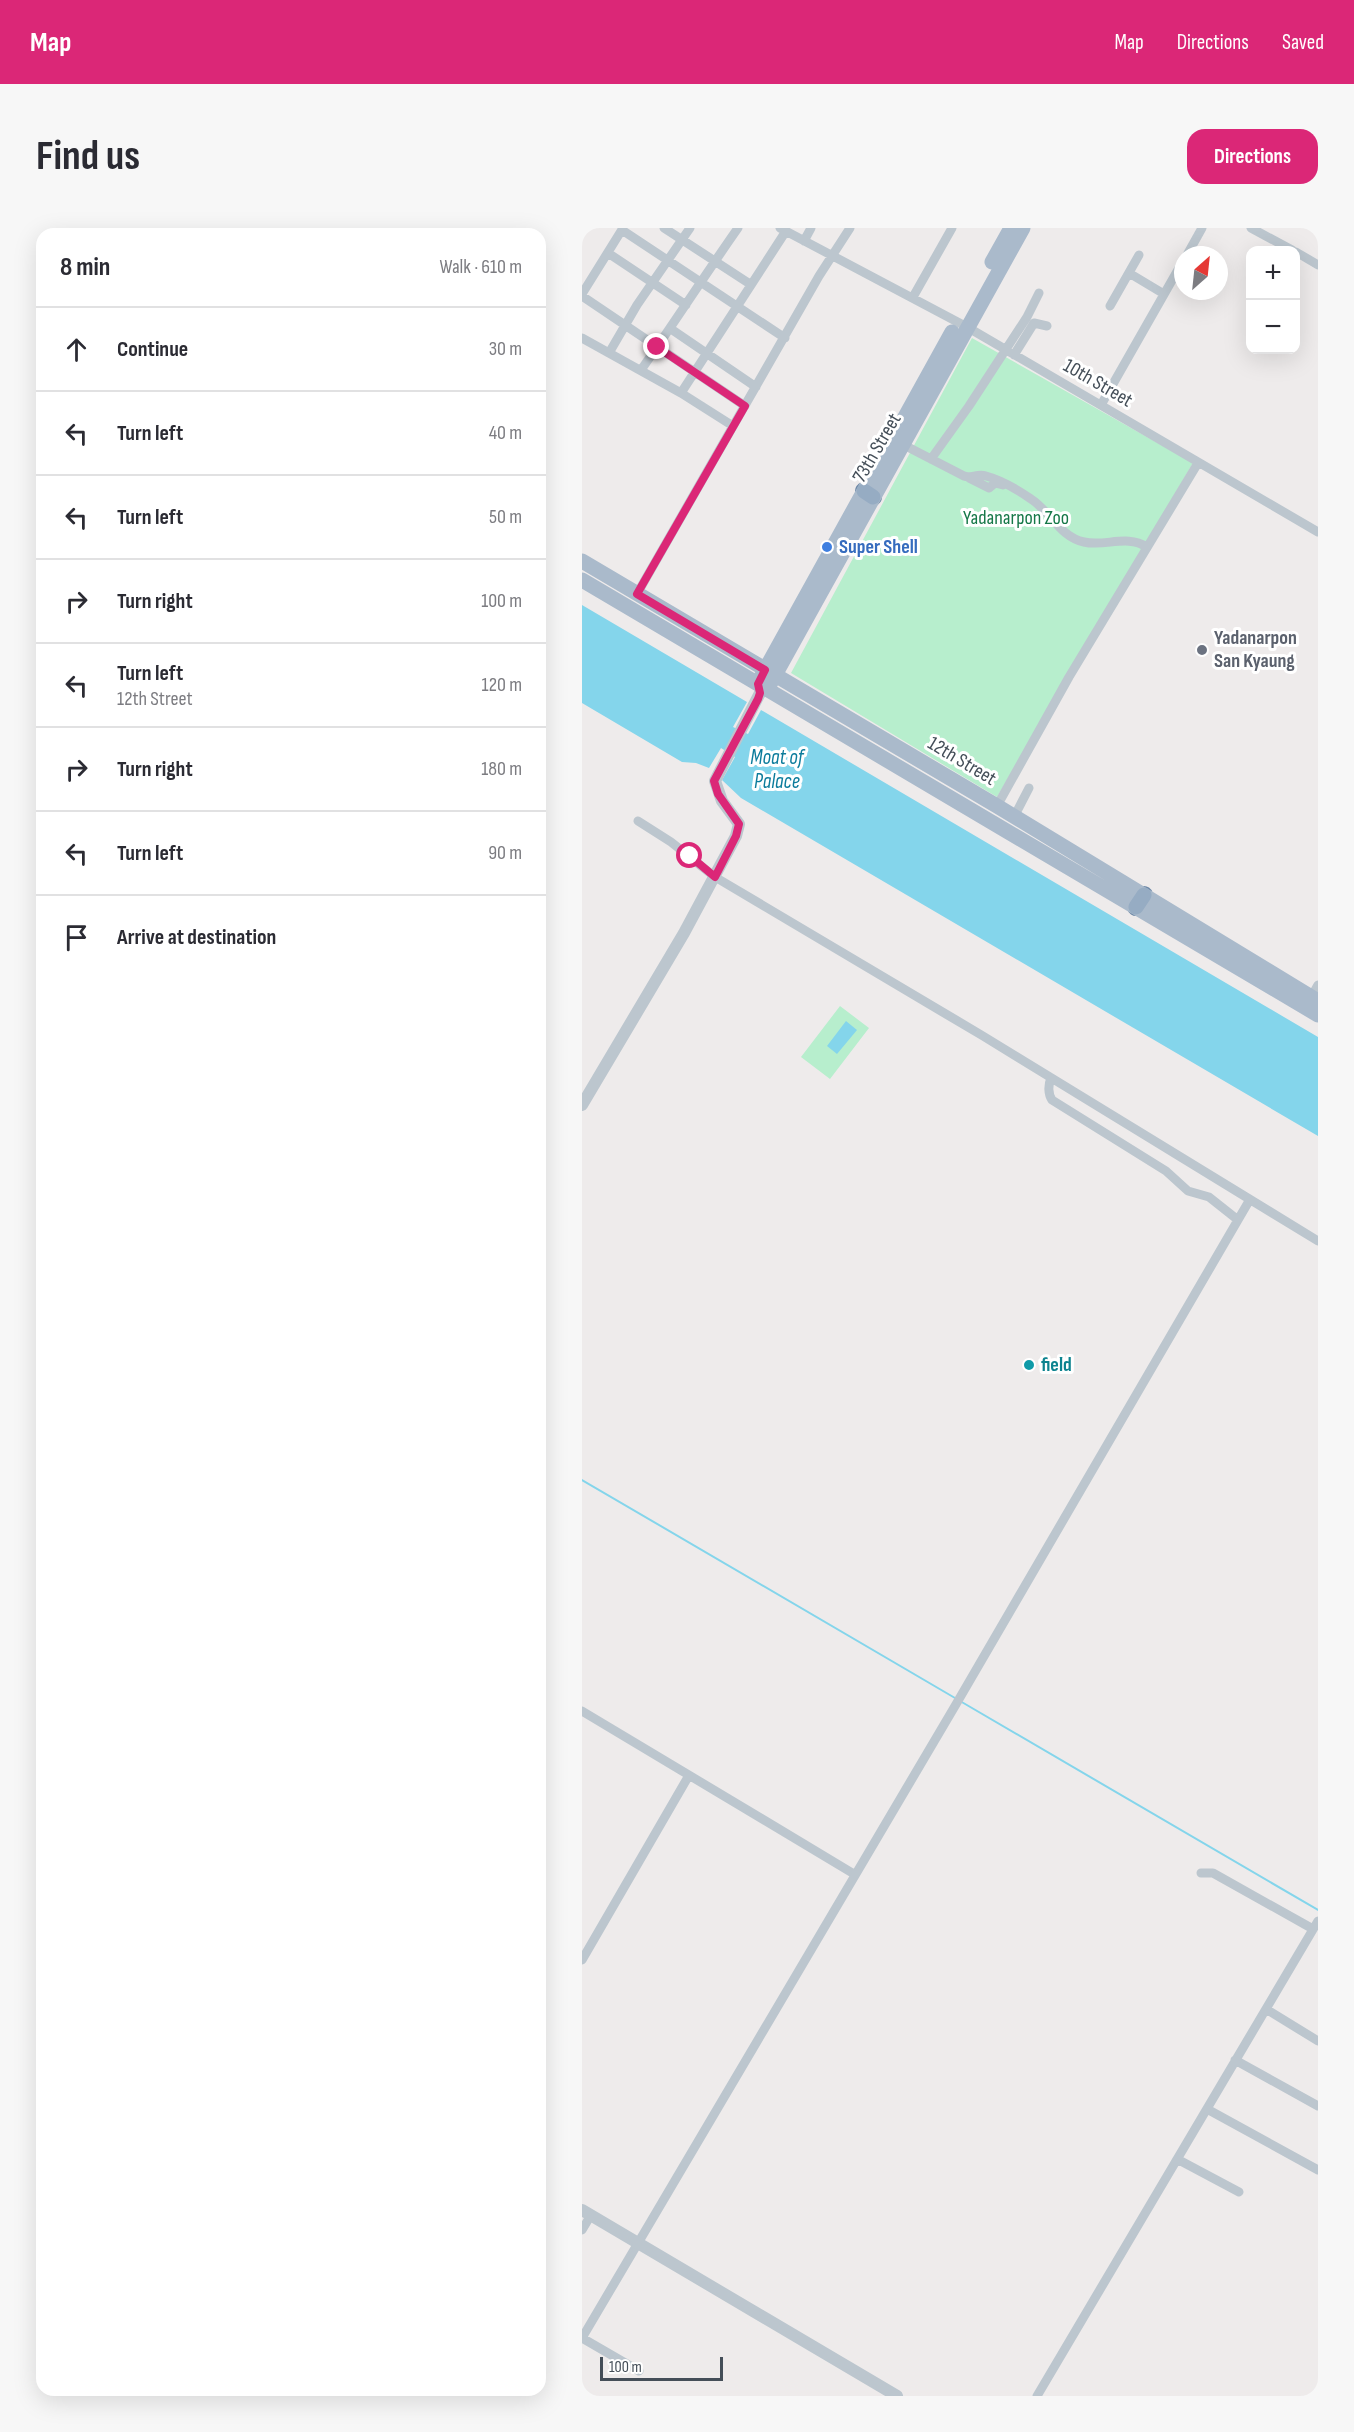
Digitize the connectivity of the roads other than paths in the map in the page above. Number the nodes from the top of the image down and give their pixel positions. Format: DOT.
graph roads {
  1 [pos="664,228"];
  2 [pos="690,228"];
  3 [pos="738,228"];
  4 [pos="811,228"];
  5 [pos="850,228"];
  6 [pos="952,228"];
  7 [pos="1011,228"];
  8 [pos="1023,228"];
  9 [pos="1202,228"];
  10 [pos="1251,228"];
  11 [pos="623,229"];
  12 [pos="783,230"];
  13 [pos="683,239"];
  14 [pos="804,242"];
  15 [pos="1191,246"];
  16 [pos="1285,246"];
  17 [pos="608,253"];
  18 [pos="1300,254"];
  19 [pos="1138,255"];
  20 [pos="832,256"];
  21 [pos="668,261"];
  22 [pos="715,261"];
  23 [pos="1318,265"];
  24 [pos="1129,273"];
  25 [pos="1174,277"];
  26 [pos="653,283"];
  27 [pos="699,283"];
  28 [pos="750,284"];
  29 [pos="1040,293"];
  30 [pos="1164,294"];
  31 [pos="582,295"];
  32 [pos="920,301"];
  33 [pos="686,305"];
  34 [pos="1110,306"];
  35 [pos="736,307"];
  36 [pos="625,325"];
  37 [pos="962,325"];
  38 [pos="1047,326"];
  39 [pos="671,329"];
  40 [pos="582,338"];
  41 [pos="785,338"];
  42 [pos="657,347"];
  43 [pos="1004,350"];
  44 [pos="706,352"];
  45 [pos="609,353"];
  46 [pos="1014,355"];
  47 [pos="641,370"];
  48 [pos="694,371"];
  49 [pos="756,387"];
  50 [pos="681,393"];
  51 [pos="1101,405"];
  52 [pos="745,406"];
  53 [pos="733,426"];
  54 [pos="898,442"];
  55 [pos="931,459"];
  56 [pos="1198,463"];
  57 [pos="1318,532"];
  58 [pos="1147,547"];
  59 [pos="582,561"];
  60 [pos="582,580"];
  61 [pos="637,594"];
  62 [pos="763,686"];
  63 [pos="1029,788"];
  64 [pos="997,806"];
  65 [pos="1014,817"];
  66 [pos="638,821"];
  67 [pos="715,877"];
  68 [pos="1140,901"];
  69 [pos="1314,1001"];
  70 [pos="1051,1078"];
  71 [pos="582,1105"];
  72 [pos="1127,1124"];
  73 [pos="1117,1141"];
  74 [pos="1249,1201"];
  75 [pos="1238,1220"];
  76 [pos="1318,1241"];
  77 [pos="582,1711"];
  78 [pos="688,1776"];
  79 [pos="1201,1873"];
  80 [pos="854,1874"];
  81 [pos="1316,1925"];
  82 [pos="582,1960"];
  83 [pos="1266,2009"];
  84 [pos="1318,2041"];
  85 [pos="1235,2060"];
  86 [pos="1318,2106"];
  87 [pos="1207,2109"];
  88 [pos="1177,2159"];
  89 [pos="1318,2170"];
  90 [pos="1239,2192"];
  91 [pos="586,2213"];
  92 [pos="582,2230"];
  93 [pos="638,2243"];
  94 [pos="585,2340"];
  95 [pos="639,2371"];
  96 [pos="897,2396"];
  97 [pos="1037,2396"];
  1 -- 13 [label="street"];
  2 -- 13 [label="street"];
  3 -- 22 [label="street"];
  4 -- 14 [label="street"];
  5 -- 20 [label="street"];
  6 -- 32 [label="street"];
  7 -- 37 [label="main road, 73th Street"];
  8 -- 37 [label="main road, 73th Street"];
  9 -- 15 [label="street"];
  10 -- 16 [label="street"];
  11 -- 17 [label="street"];
  11 -- 21 [label="street"];
  12 -- 14 [label="street, 10th Street"];
  12 -- 28 [label="street"];
  13 -- 21 [label="street"];
  13 -- 22 [label="street"];
  14 -- 20 [label="street, 10th Street"];
  17 -- 26 [label="street"];
  17 -- 31 [label="street"];
  18 -- 23 [label="street"];
  19 -- 24 [label="street"];
  20 -- 32 [label="street, 10th Street"];
  20 -- 41 [label="street"];
  21 -- 26 [label="street"];
  21 -- 27 [label="street"];
  22 -- 27 [label="street"];
  22 -- 28 [label="street"];
  24 -- 30 [label="street"];
  24 -- 34 [label="street"];
  25 -- 30 [label="street"];
  26 -- 33 [label="street"];
  26 -- 36 [label="street"];
  27 -- 33 [label="street"];
  27 -- 35 [label="street"];
  28 -- 35 [label="street"];
  29 -- 43 [label="street"];
  30 -- 51 [label="street"];
  31 -- 36 [label="street"];
  32 -- 37 [label="street, 10th Street"];
  33 -- 39 [label="street"];
  35 -- 41 [label="street"];
  35 -- 44 [label="street"];
  36 -- 42 [label="street"];
  36 -- 45 [label="street"];
  37 -- 43 [label="street, 10th Street"];
  37 -- 54 [label="main road, 73th Street"];
  38 -- 46 [label="street"];
  39 -- 42 [label="street"];
  39 -- 44 [label="street"];
  40 -- 45 [label="street"];
  41 -- 49 [label="street"];
  42 -- 47 [label="street"];
  42 -- 48 [label="street"];
  43 -- 46 [label="street, 10th Street"];
  43 -- 55 [label="street"];
  44 -- 48 [label="street"];
  44 -- 49 [label="street"];
  45 -- 47 [label="street"];
  46 -- 51 [label="street, 10th Street"];
  47 -- 50 [label="street"];
  48 -- 50 [label="street"];
  48 -- 52 [label="street"];
  49 -- 52 [label="street"];
  50 -- 53 [label="street"];
  51 -- 56 [label="street, 10th Street"];
  52 -- 53 [label="street"];
  53 -- 61 [label="street"];
  54 -- 55 [label="street"];
  54 -- 62 [label="main road, 73th Street"];
  55 -- 58 [label="street"];
  56 -- 57 [label="street, 10th Street"];
  56 -- 58 [label="street"];
  58 -- 64 [label="street"];
  59 -- 61 [label="main road, 12th Street"];
  60 -- 62 [label="main road, 12th Street"];
  61 -- 62 [label="main road, 12th Street"];
  62 -- 64 [label="main road, 12th Street"];
  62 -- 67 [label="street"];
  62 -- 68 [label="main road, 12th Street"];
  63 -- 65 [label="street"];
  64 -- 65 [label="main road, 12th Street"];
  65 -- 68 [label="main road, 12th Street"];
  66 -- 67 [label="street"];
  67 -- 70 [label="street"];
  67 -- 71 [label="street"];
  68 -- 69 [label="main road, 12th Street"];
  70 -- 72 [label="street"];
  70 -- 73 [label="street"];
  72 -- 73 [label="street"];
  72 -- 74 [label="street"];
  73 -- 75 [label="street"];
  74 -- 75 [label="street"];
  74 -- 76 [label="street"];
  75 -- 80 [label="street"];
  77 -- 78 [label="street"];
  78 -- 80 [label="street"];
  78 -- 82 [label="street"];
  79 -- 81 [label="street"];
  80 -- 93 [label="street"];
  81 -- 83 [label="street"];
  83 -- 84 [label="street"];
  83 -- 85 [label="street"];
  85 -- 86 [label="street"];
  85 -- 87 [label="street"];
  87 -- 88 [label="street"];
  87 -- 89 [label="street"];
  88 -- 90 [label="street"];
  88 -- 97 [label="street"];
  91 -- 92 [label="street"];
  91 -- 93 [label="street"];
  93 -- 94 [label="street"];
  93 -- 96 [label="street"];
  94 -- 95 [label="street"];
}
